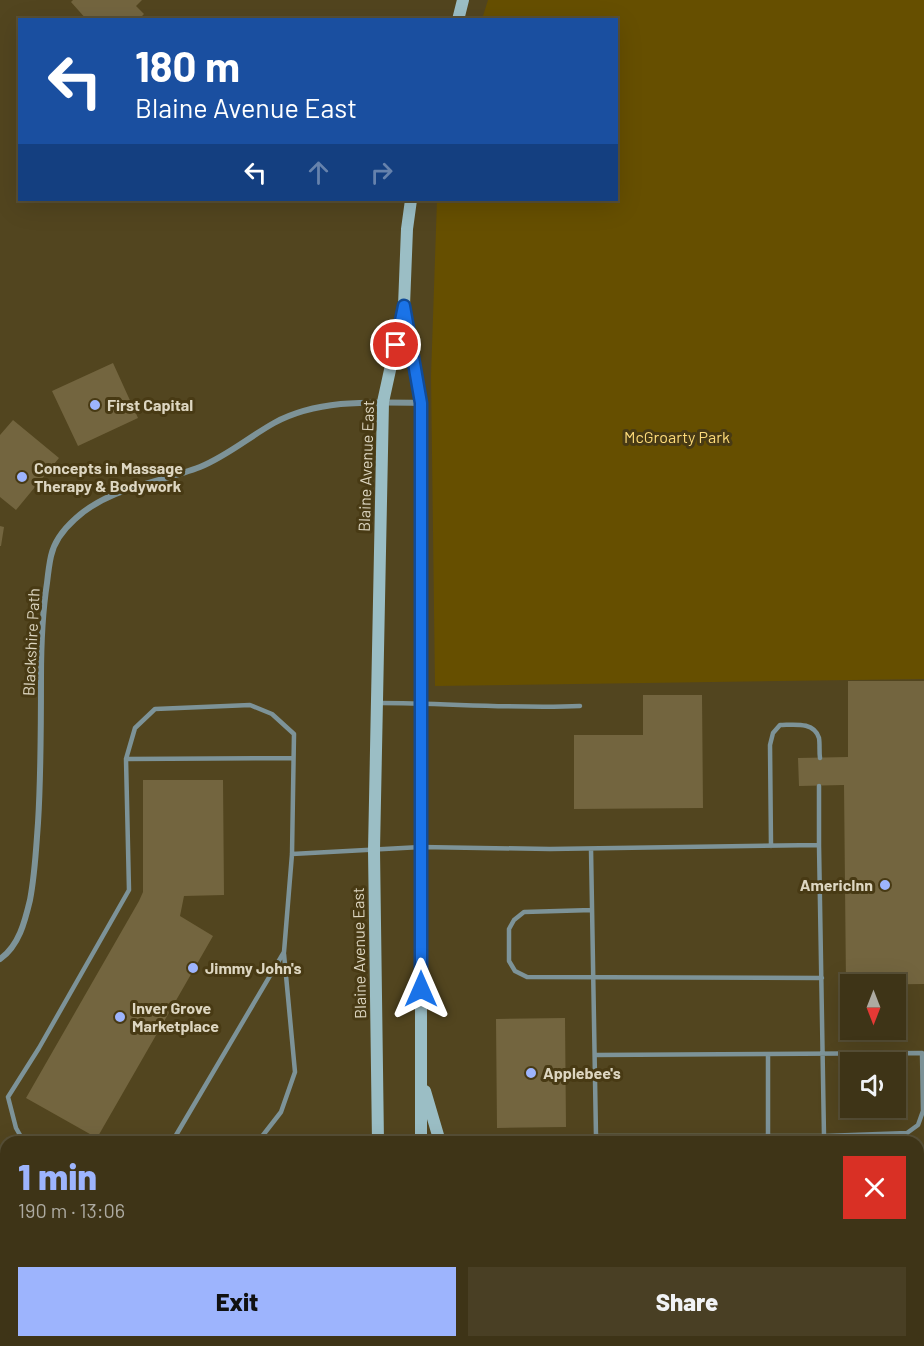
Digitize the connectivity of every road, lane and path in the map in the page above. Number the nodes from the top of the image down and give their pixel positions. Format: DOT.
graph roads {
  1 [pos="463,0"];
  2 [pos="458,18"];
  3 [pos="411,201"];
  4 [pos="404,306"];
  5 [pos="382,402"];
  6 [pos="421,403"];
  7 [pos="376,703"];
  8 [pos="421,703"];
  9 [pos="580,706"];
  10 [pos="293,758"];
  11 [pos="820,758"];
  12 [pos="126,759"];
  13 [pos="819,786"];
  14 [pos="819,845"];
  15 [pos="771,846"];
  16 [pos="421,847"];
  17 [pos="591,849"];
  18 [pos="374,850"];
  19 [pos="292,854"];
  20 [pos="592,910"];
  21 [pos="284,952"];
  22 [pos="0,959"];
  23 [pos="593,978"];
  24 [pos="822,978"];
  25 [pos="768,1054"];
  26 [pos="823,1054"];
  27 [pos="595,1055"];
  28 [pos="421,1074"];
  29 [pos="21,1136"];
  30 [pos="176,1136"];
  31 [pos="262,1136"];
  32 [pos="378,1136"];
  33 [pos="421,1136"];
  34 [pos="438,1136"];
  35 [pos="768,1136"];
  36 [pos="824,1136"];
  1 -- 2 [label="street"];
  3 -- 4 [label="street"];
  4 -- 5 [label="street, Blaine Avenue East"];
  4 -- 6 [label="street"];
  5 -- 6 [label="street, Blackshire Path"];
  5 -- 7 [label="street, Blaine Avenue East"];
  5 -- 22 [label="street, Blackshire Path"];
  6 -- 8 [label="street"];
  7 -- 8 [label="lane"];
  7 -- 18 [label="street, Blaine Avenue East"];
  8 -- 9 [label="lane"];
  8 -- 16 [label="street"];
  10 -- 12 [label="lane"];
  10 -- 12 [label="lane"];
  10 -- 19 [label="lane"];
  11 -- 15 [label="lane"];
  12 -- 29 [label="lane"];
  13 -- 14 [label="lane"];
  14 -- 15 [label="lane"];
  14 -- 24 [label="lane"];
  15 -- 17 [label="lane"];
  16 -- 17 [label="lane"];
  16 -- 18 [label="lane"];
  16 -- 28 [label="street"];
  17 -- 20 [label="lane"];
  18 -- 19 [label="lane"];
  18 -- 32 [label="street, Blaine Avenue East"];
  19 -- 21 [label="lane"];
  20 -- 23 [label="lane"];
  20 -- 23 [label="lane"];
  21 -- 30 [label="lane"];
  21 -- 31 [label="lane"];
  23 -- 24 [label="lane"];
  23 -- 27 [label="lane"];
  24 -- 26 [label="lane"];
  25 -- 26 [label="lane"];
  25 -- 27 [label="lane"];
  25 -- 35 [label="lane"];
  26 -- 36 [label="lane"];
  26 -- 36 [label="lane"];
  27 -- 35 [label="lane"];
  28 -- 33 [label="street"];
  28 -- 34 [label="street"];
  35 -- 36 [label="lane"];
}
